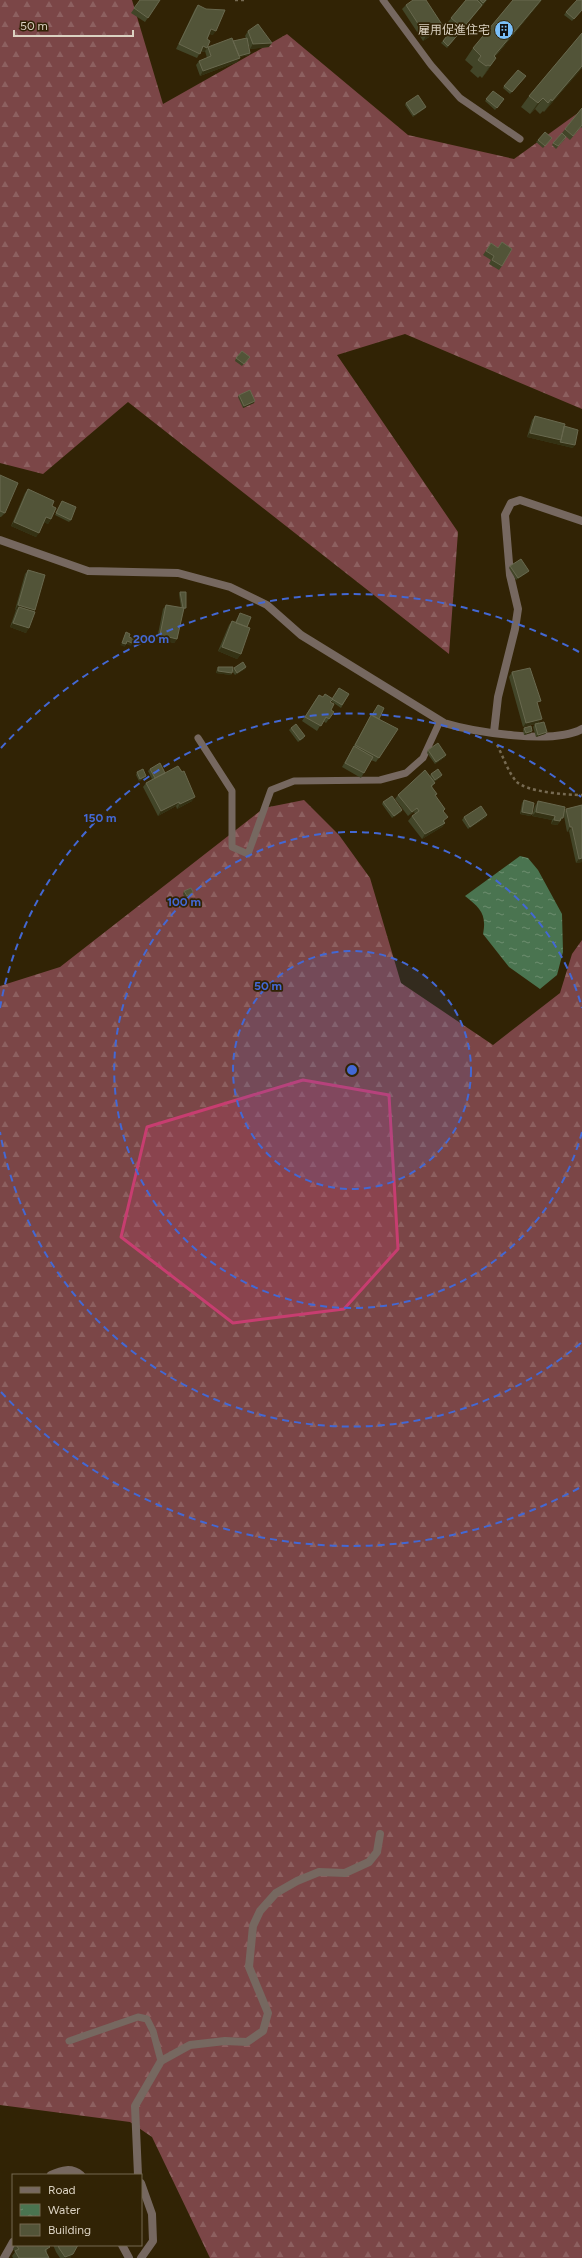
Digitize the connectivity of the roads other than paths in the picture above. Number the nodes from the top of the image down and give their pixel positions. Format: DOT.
graph roads {
  1 [pos="383,0"];
  2 [pos="520,140"];
  3 [pos="582,521"];
  4 [pos="0,540"];
  5 [pos="440,721"];
  6 [pos="582,729"];
  7 [pos="492,732"];
  8 [pos="198,738"];
  9 [pos="380,1834"];
  10 [pos="69,2041"];
  11 [pos="161,2061"];
  12 [pos="53,2174"];
  13 [pos="80,2174"];
  14 [pos="138,2174"];
  15 [pos="142,2186"];
  16 [pos="12,2244"];
  17 [pos="123,2246"];
  18 [pos="4,2258"];
  19 [pos="129,2258"];
  20 [pos="141,2258"];
  1 -- 2 [label="lane"];
  3 -- 7 [label="street"];
  4 -- 5 [label="street"];
  5 -- 7 [label="street"];
  5 -- 8 [label="lane"];
  6 -- 7 [label="street"];
  9 -- 11 [label="street"];
  10 -- 11 [label="lane"];
  11 -- 14 [label="street"];
  12 -- 13 [label="street"];
  15 -- 20 [label="street"];
  16 -- 18 [label="street"];
  17 -- 19 [label="street"];
}
